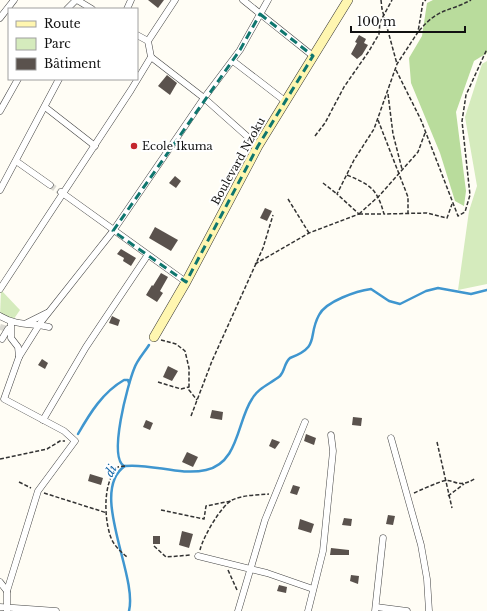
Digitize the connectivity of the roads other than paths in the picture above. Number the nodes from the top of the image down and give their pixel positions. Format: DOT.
graph roads {
  1 [pos="14,0"];
  2 [pos="77,0"];
  3 [pos="175,0"];
  4 [pos="243,0"];
  5 [pos="268,0"];
  6 [pos="348,0"];
  7 [pos="68,8"];
  8 [pos="90,8"];
  9 [pos="260,14"];
  10 [pos="0,18"];
  11 [pos="138,36"];
  12 [pos="148,41"];
  13 [pos="151,56"];
  14 [pos="313,56"];
  15 [pos="233,61"];
  16 [pos="138,77"];
  17 [pos="17,80"];
  18 [pos="59,80"];
  19 [pos="136,80"];
  20 [pos="204,98"];
  21 [pos="285,101"];
  22 [pos="45,107"];
  23 [pos="0,110"];
  24 [pos="95,146"];
  25 [pos="258,146"];
  26 [pos="16,160"];
  27 [pos="50,185"];
  28 [pos="0,190"];
  29 [pos="62,193"];
  30 [pos="113,231"];
  31 [pos="147,256"];
  32 [pos="186,282"];
  33 [pos="0,289"];
  34 [pos="49,311"];
  35 [pos="0,316"];
  36 [pos="11,322"];
  37 [pos="27,323"];
  38 [pos="39,325"];
  39 [pos="49,327"];
  40 [pos="9,329"];
  41 [pos="154,336"];
  42 [pos="2,339"];
  43 [pos="19,357"];
  44 [pos="43,420"];
  45 [pos="305,422"];
  46 [pos="331,435"];
  47 [pos="390,438"];
  48 [pos="383,538"];
  49 [pos="198,556"];
  50 [pos="250,569"];
  51 [pos="0,582"];
  52 [pos="313,589"];
  53 [pos="7,591"];
  54 [pos="5,608"];
  55 [pos="376,609"];
  56 [pos="56,611"];
  57 [pos="238,611"];
  58 [pos="308,611"];
  59 [pos="407,611"];
  60 [pos="429,611"];
  1 -- 10 [label="street"];
  2 -- 7 [label="street"];
  2 -- 8 [label="street"];
  3 -- 12 [label="street"];
  4 -- 9 [label="street"];
  5 -- 9 [label="street"];
  6 -- 14 [label="street, Boulevard Nzoku"];
  9 -- 14 [label="street"];
  9 -- 15 [label="street"];
  11 -- 12 [label="street"];
  12 -- 13 [label="street"];
  13 -- 16 [label="street"];
  13 -- 20 [label="street"];
  14 -- 21 [label="street, Boulevard Nzoku"];
  15 -- 20 [label="street"];
  15 -- 21 [label="street"];
  17 -- 23 [label="street"];
  18 -- 22 [label="street"];
  19 -- 24 [label="street"];
  20 -- 25 [label="street"];
  20 -- 30 [label="street"];
  21 -- 25 [label="street, Boulevard Nzoku"];
  22 -- 24 [label="street"];
  22 -- 26 [label="street"];
  24 -- 29 [label="street"];
  25 -- 32 [label="street, Boulevard Nzoku"];
  26 -- 27 [label="street"];
  26 -- 28 [label="street"];
  29 -- 30 [label="street"];
  29 -- 33 [label="street"];
  30 -- 31 [label="street"];
  30 -- 34 [label="street"];
  31 -- 32 [label="street"];
  31 -- 44 [label="street"];
  32 -- 41 [label="street, Boulevard Nzoku"];
  34 -- 37 [label="street"];
  34 -- 38 [label="street"];
  35 -- 36 [label="street"];
  36 -- 37 [label="street"];
  36 -- 40 [label="street"];
  37 -- 38 [label="street"];
  38 -- 39 [label="street"];
  38 -- 43 [label="street"];
  40 -- 42 [label="street"];
  40 -- 43 [label="street"];
  43 -- 44 [label="street"];
  44 -- 53 [label="street"];
  45 -- 50 [label="street"];
  46 -- 52 [label="street"];
  47 -- 60 [label="street"];
  48 -- 55 [label="street"];
  49 -- 50 [label="street"];
  50 -- 52 [label="street"];
  50 -- 57 [label="street"];
  51 -- 53 [label="street"];
  52 -- 58 [label="street"];
  53 -- 54 [label="street"];
  54 -- 56 [label="street"];
  55 -- 59 [label="street"];
}
